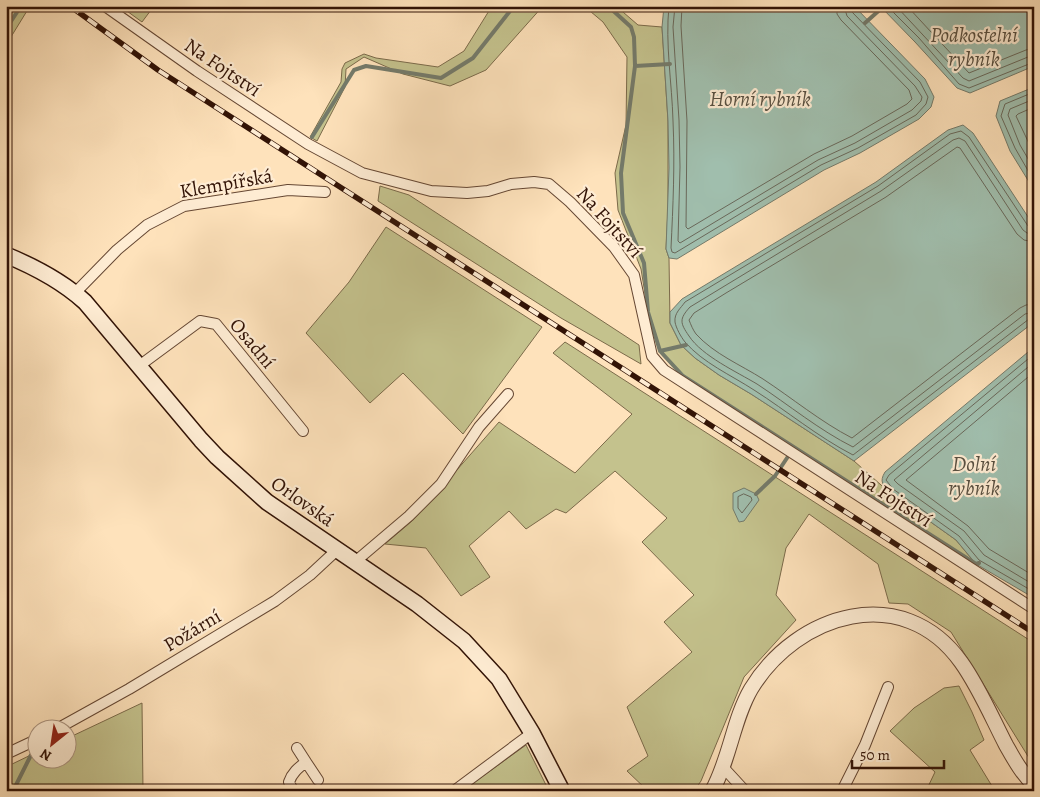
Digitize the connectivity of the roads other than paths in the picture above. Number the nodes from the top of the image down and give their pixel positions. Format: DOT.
graph roads {
  1 [pos="105,6"];
  2 [pos="325,192"];
  3 [pos="6,255"];
  4 [pos="75,293"];
  5 [pos="139,366"];
  6 [pos="508,394"];
  7 [pos="303,432"];
  8 [pos="338,549"];
  9 [pos="356,561"];
  10 [pos="1034,608"];
  11 [pos="888,687"];
  12 [pos="73,720"];
  13 [pos="532,733"];
  14 [pos="28,744"];
  15 [pos="297,748"];
  16 [pos="6,754"];
  17 [pos="306,762"];
  18 [pos="722,766"];
  19 [pos="318,780"];
  20 [pos="1034,785"];
  21 [pos="293,791"];
  22 [pos="454,791"];
  23 [pos="562,791"];
  24 [pos="712,791"];
  25 [pos="745,791"];
  26 [pos="842,791"];
  1 -- 10 [label="street, Na Fojtství"];
  2 -- 4 [label="street, Klempířská"];
  3 -- 4 [label="main road, Orlovská"];
  4 -- 5 [label="main road, Orlovská"];
  5 -- 7 [label="street, Osadní"];
  5 -- 8 [label="main road, Orlovská"];
  6 -- 9 [label="street"];
  8 -- 9 [label="main road, Orlovská"];
  8 -- 12 [label="street, Požární"];
  9 -- 13 [label="main road, Orlovská"];
  11 -- 26 [label="street"];
  13 -- 22 [label="street"];
  13 -- 23 [label="main road, Orlovská"];
  14 -- 16 [label="street"];
  15 -- 17 [label="street"];
  17 -- 19 [label="street"];
  17 -- 21 [label="street"];
  18 -- 20 [label="street"];
  18 -- 24 [label="street"];
  18 -- 25 [label="street"];
}
